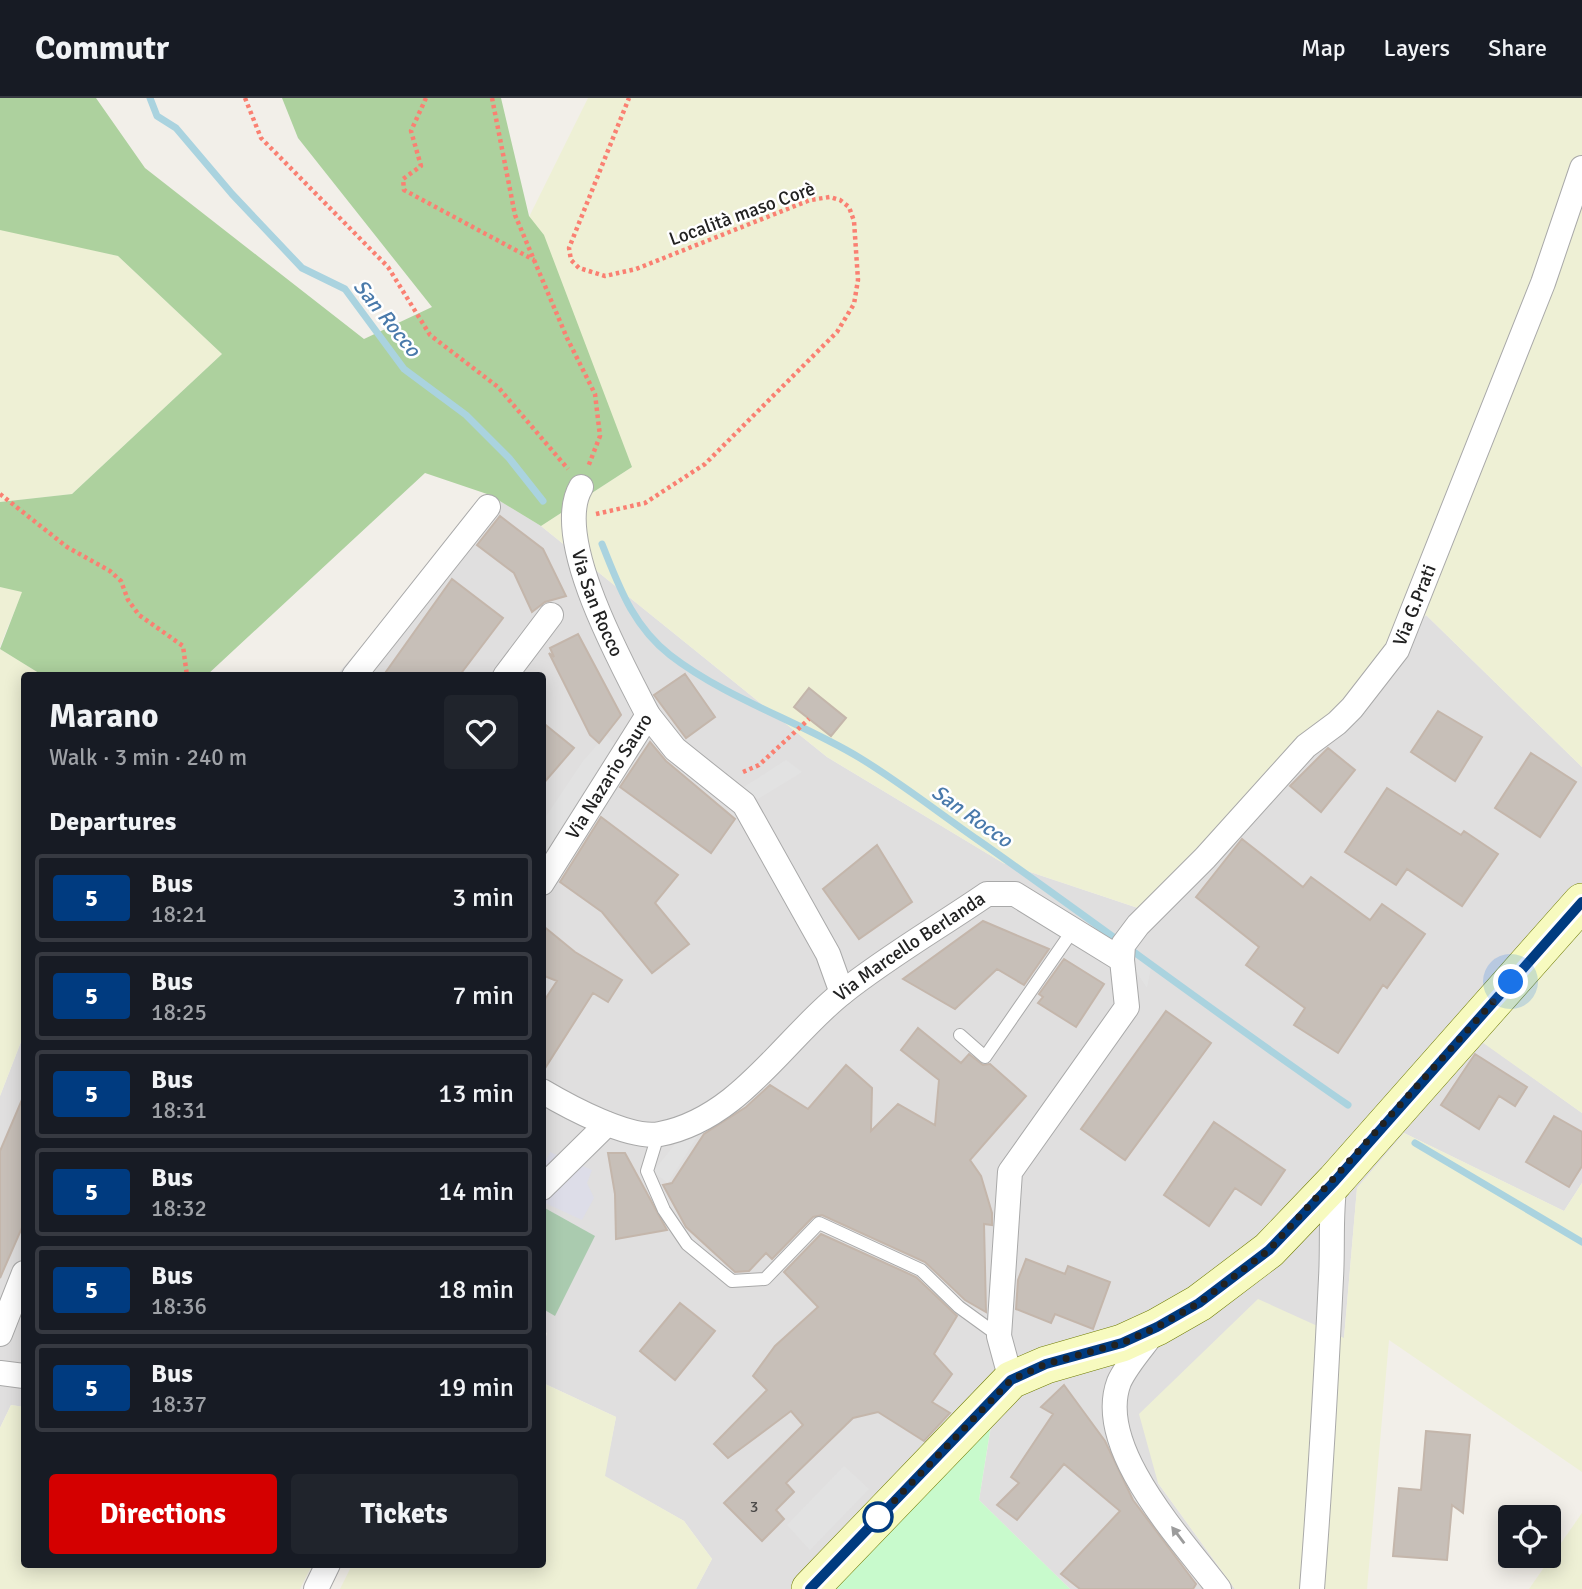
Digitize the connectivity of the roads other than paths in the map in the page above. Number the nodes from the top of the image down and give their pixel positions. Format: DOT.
graph roads {
  1 [pos="1582,168"];
  2 [pos="581,487"];
  3 [pos="488,507"];
  4 [pos="551,615"];
  5 [pos="357,672"];
  6 [pos="508,672"];
  7 [pos="648,715"];
  8 [pos="546,877"];
  9 [pos="1582,902"];
  10 [pos="1073,930"];
  11 [pos="1122,952"];
  12 [pos="842,993"];
  13 [pos="960,1035"];
  14 [pos="546,1093"];
  15 [pos="607,1124"];
  16 [pos="658,1135"];
  17 [pos="1335,1181"];
  18 [pos="546,1184"];
  19 [pos="21,1281"];
  20 [pos="1157,1327"];
  21 [pos="0,1334"];
  22 [pos="999,1336"];
  23 [pos="0,1373"];
  24 [pos="21,1376"];
  25 [pos="1011,1380"];
  26 [pos="326,1568"];
  27 [pos="316,1589"];
  28 [pos="810,1589"];
  29 [pos="1219,1589"];
  30 [pos="1312,1589"];
  1 -- 11 [label="street, Via G.Prati"];
  2 -- 7 [label="street, Via San Rocco"];
  3 -- 5 [label="street"];
  4 -- 6 [label="street"];
  7 -- 8 [label="street, Via Nazario Sauro"];
  7 -- 12 [label="street, Via Nazario Sauro"];
  9 -- 17 [label="main road"];
  10 -- 11 [label="street, Via Marcello Berlanda"];
  10 -- 12 [label="street, Via Marcello Berlanda"];
  10 -- 13 [label="lane"];
  11 -- 22 [label="street"];
  12 -- 16 [label="street, Via Marcello Berlanda"];
  14 -- 15 [label="street"];
  15 -- 16 [label="street"];
  15 -- 18 [label="street"];
  16 -- 22 [label="lane"];
  17 -- 20 [label="main road"];
  17 -- 30 [label="street"];
  19 -- 21 [label="street"];
  20 -- 25 [label="main road"];
  29 -- 20 [label="street, one-way"];
  22 -- 25 [label="street"];
  23 -- 24 [label="street"];
  25 -- 28 [label="main road"];
  26 -- 27 [label="street"];
}
